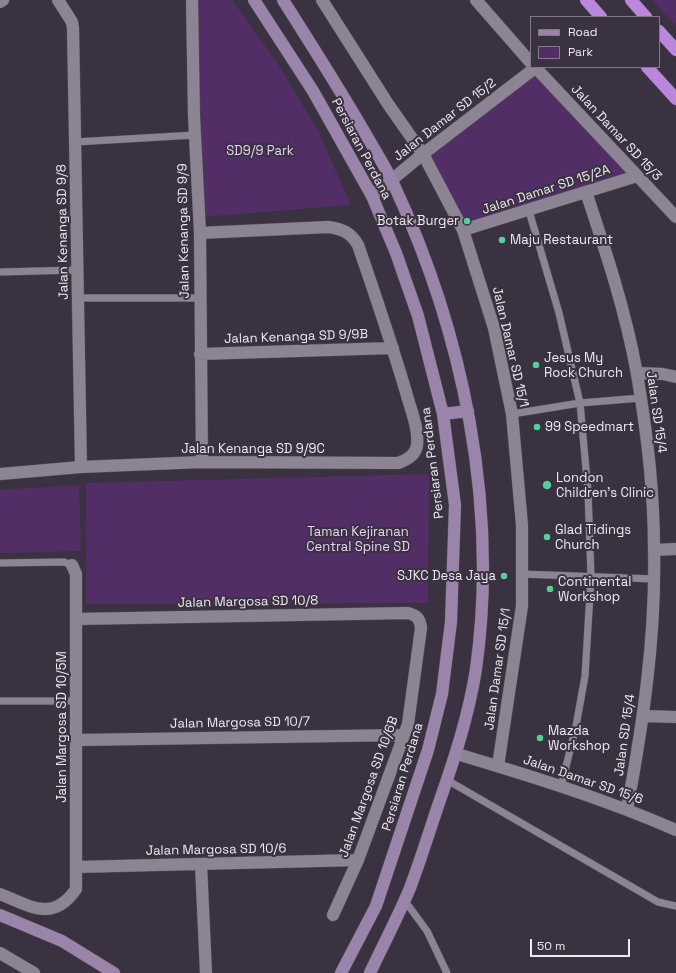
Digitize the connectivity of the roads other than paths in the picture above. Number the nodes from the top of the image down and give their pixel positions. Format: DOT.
graph roads {
  1 [pos="3,0"];
  2 [pos="58,0"];
  3 [pos="192,0"];
  4 [pos="254,0"];
  5 [pos="283,0"];
  6 [pos="322,0"];
  7 [pos="476,0"];
  8 [pos="586,0"];
  9 [pos="631,0"];
  10 [pos="0,2"];
  11 [pos="600,16"];
  12 [pos="645,16"];
  13 [pos="660,32"];
  14 [pos="676,50"];
  15 [pos="530,61"];
  16 [pos="531,68"];
  17 [pos="536,68"];
  18 [pos="648,68"];
  19 [pos="676,99"];
  20 [pos="195,135"];
  21 [pos="75,142"];
  22 [pos="422,154"];
  23 [pos="637,176"];
  24 [pos="392,180"];
  25 [pos="586,192"];
  26 [pos="372,196"];
  27 [pos="530,211"];
  28 [pos="676,217"];
  29 [pos="464,230"];
  30 [pos="200,233"];
  31 [pos="78,270"];
  32 [pos="0,272"];
  33 [pos="78,298"];
  34 [pos="200,298"];
  35 [pos="393,348"];
  36 [pos="200,354"];
  37 [pos="637,372"];
  38 [pos="676,377"];
  39 [pos="641,398"];
  40 [pos="580,403"];
  41 [pos="468,411"];
  42 [pos="443,414"];
  43 [pos="512,414"];
  44 [pos="202,462"];
  45 [pos="81,467"];
  46 [pos="0,474"];
  47 [pos="676,549"];
  48 [pos="654,550"];
  49 [pos="0,563"];
  50 [pos="72,565"];
  51 [pos="522,574"];
  52 [pos="591,577"];
  53 [pos="654,579"];
  54 [pos="418,618"];
  55 [pos="76,619"];
  56 [pos="0,701"];
  57 [pos="76,701"];
  58 [pos="643,716"];
  59 [pos="676,716"];
  60 [pos="404,735"];
  61 [pos="76,740"];
  62 [pos="457,754"];
  63 [pos="498,766"];
  64 [pos="447,780"];
  65 [pos="561,787"];
  66 [pos="627,809"];
  67 [pos="676,830"];
  68 [pos="358,860"];
  69 [pos="201,864"];
  70 [pos="76,867"];
  71 [pos="0,894"];
  72 [pos="405,901"];
  73 [pos="676,906"];
  74 [pos="0,915"];
  75 [pos="333,915"];
  76 [pos="0,953"];
  77 [pos="34,973"];
  78 [pos="114,973"];
  79 [pos="206,973"];
  80 [pos="341,973"];
  81 [pos="370,973"];
  82 [pos="447,973"];
  1 -- 10 [label="street"];
  2 -- 21 [label="street, Jalan Kenanga SD 9/8"];
  3 -- 20 [label="street, Jalan Kenanga SD 9/9"];
  4 -- 26 [label="main road, Persiaran Perdana"];
  5 -- 24 [label="main road, Persiaran Perdana"];
  6 -- 22 [label="street, Jalan Damar SD 15/1"];
  7 -- 15 [label="street, Jalan Damar SD 15/3"];
  8 -- 11 [label="highway"];
  9 -- 12 [label="highway"];
  13 -- 14 [label="highway"];
  16 -- 22 [label="street, Jalan Damar SD 15/2"];
  17 -- 23 [label="street, Jalan Damar SD 15/3"];
  18 -- 19 [label="highway"];
  20 -- 21 [label="lane"];
  20 -- 30 [label="street, Jalan Kenanga SD 9/9"];
  21 -- 31 [label="street, Jalan Kenanga SD 9/8"];
  22 -- 24 [label="street, Jalan Damar SD 15/2"];
  22 -- 29 [label="street, Jalan Damar SD 15/1"];
  23 -- 25 [label="street, Jalan Damar SD 15/2A"];
  23 -- 28 [label="street, Jalan Damar SD 15/3"];
  24 -- 26 [label="street, Jalan Damar SD 15/2"];
  24 -- 41 [label="main road, Persiaran Perdana"];
  25 -- 27 [label="street, Jalan Damar SD 15/2A"];
  25 -- 37 [label="street, Jalan SD 15/4"];
  26 -- 42 [label="main road, Persiaran Perdana"];
  27 -- 29 [label="street, Jalan Damar SD 15/2A"];
  27 -- 40 [label="lane"];
  29 -- 43 [label="street, Jalan Damar SD 15/1"];
  30 -- 34 [label="street, Jalan Kenanga SD 9/9"];
  30 -- 35 [label="street"];
  31 -- 32 [label="lane"];
  31 -- 33 [label="street, Jalan Kenanga SD 9/8"];
  33 -- 34 [label="lane"];
  33 -- 45 [label="street, Jalan Kenanga SD 9/8"];
  34 -- 36 [label="street, Jalan Kenanga SD 9/9"];
  35 -- 36 [label="street, Jalan Kenanga SD 9/9B"];
  35 -- 44 [label="street, Jalan Kenanga SD 9/9C"];
  36 -- 44 [label="street, Jalan Kenanga SD 9/9"];
  37 -- 38 [label="street"];
  37 -- 39 [label="street, Jalan SD 15/4"];
  39 -- 40 [label="lane"];
  39 -- 48 [label="street, Jalan SD 15/4"];
  40 -- 43 [label="lane"];
  40 -- 52 [label="lane"];
  41 -- 42 [label="main road"];
  41 -- 62 [label="main road, Persiaran Perdana"];
  42 -- 80 [label="main road, Persiaran Perdana"];
  43 -- 51 [label="street, Jalan Damar SD 15/1"];
  44 -- 45 [label="street, Jalan Kenanga SD 9/9C"];
  45 -- 46 [label="street, Jalan Kenanga SD 9/9C"];
  47 -- 48 [label="street"];
  48 -- 53 [label="street, Jalan SD 15/4"];
  49 -- 50 [label="lane"];
  50 -- 55 [label="street, Jalan Margosa SD 10/5M"];
  51 -- 52 [label="lane"];
  51 -- 63 [label="street, Jalan Damar SD 15/1"];
  52 -- 53 [label="lane"];
  52 -- 65 [label="lane"];
  53 -- 58 [label="street, Jalan SD 15/4"];
  54 -- 55 [label="street, Jalan Margosa SD 10/8"];
  54 -- 60 [label="street, Jalan Margosa SD 10/6B"];
  55 -- 57 [label="street, Jalan Margosa SD 10/5M"];
  56 -- 57 [label="lane"];
  57 -- 61 [label="street, Jalan Margosa SD 10/5M"];
  58 -- 59 [label="street"];
  58 -- 66 [label="street, Jalan SD 15/4"];
  60 -- 61 [label="street, Jalan Margosa SD 10/7"];
  60 -- 68 [label="street, Jalan Margosa SD 10/6B"];
  61 -- 70 [label="street, Jalan Margosa SD 10/5M"];
  62 -- 63 [label="street, Jalan Damar SD 15/6"];
  62 -- 64 [label="main road, Persiaran Perdana"];
  63 -- 65 [label="street, Jalan Damar SD 15/6"];
  64 -- 72 [label="main road, Persiaran Perdana"];
  64 -- 73 [label="lane"];
  65 -- 66 [label="street, Jalan Damar SD 15/6"];
  66 -- 67 [label="street, Jalan Damar SD 15/6"];
  68 -- 69 [label="street, Jalan Margosa SD 10/6"];
  68 -- 75 [label="street, Jalan Margosa SD 10/6B"];
  69 -- 70 [label="street, Jalan Margosa SD 10/6"];
  69 -- 79 [label="street"];
  70 -- 71 [label="street, Jalan Margosa SD 10/5M"];
  72 -- 81 [label="main road, Persiaran Perdana"];
  72 -- 82 [label="lane"];
  74 -- 78 [label="main road"];
  76 -- 77 [label="street"];
}
